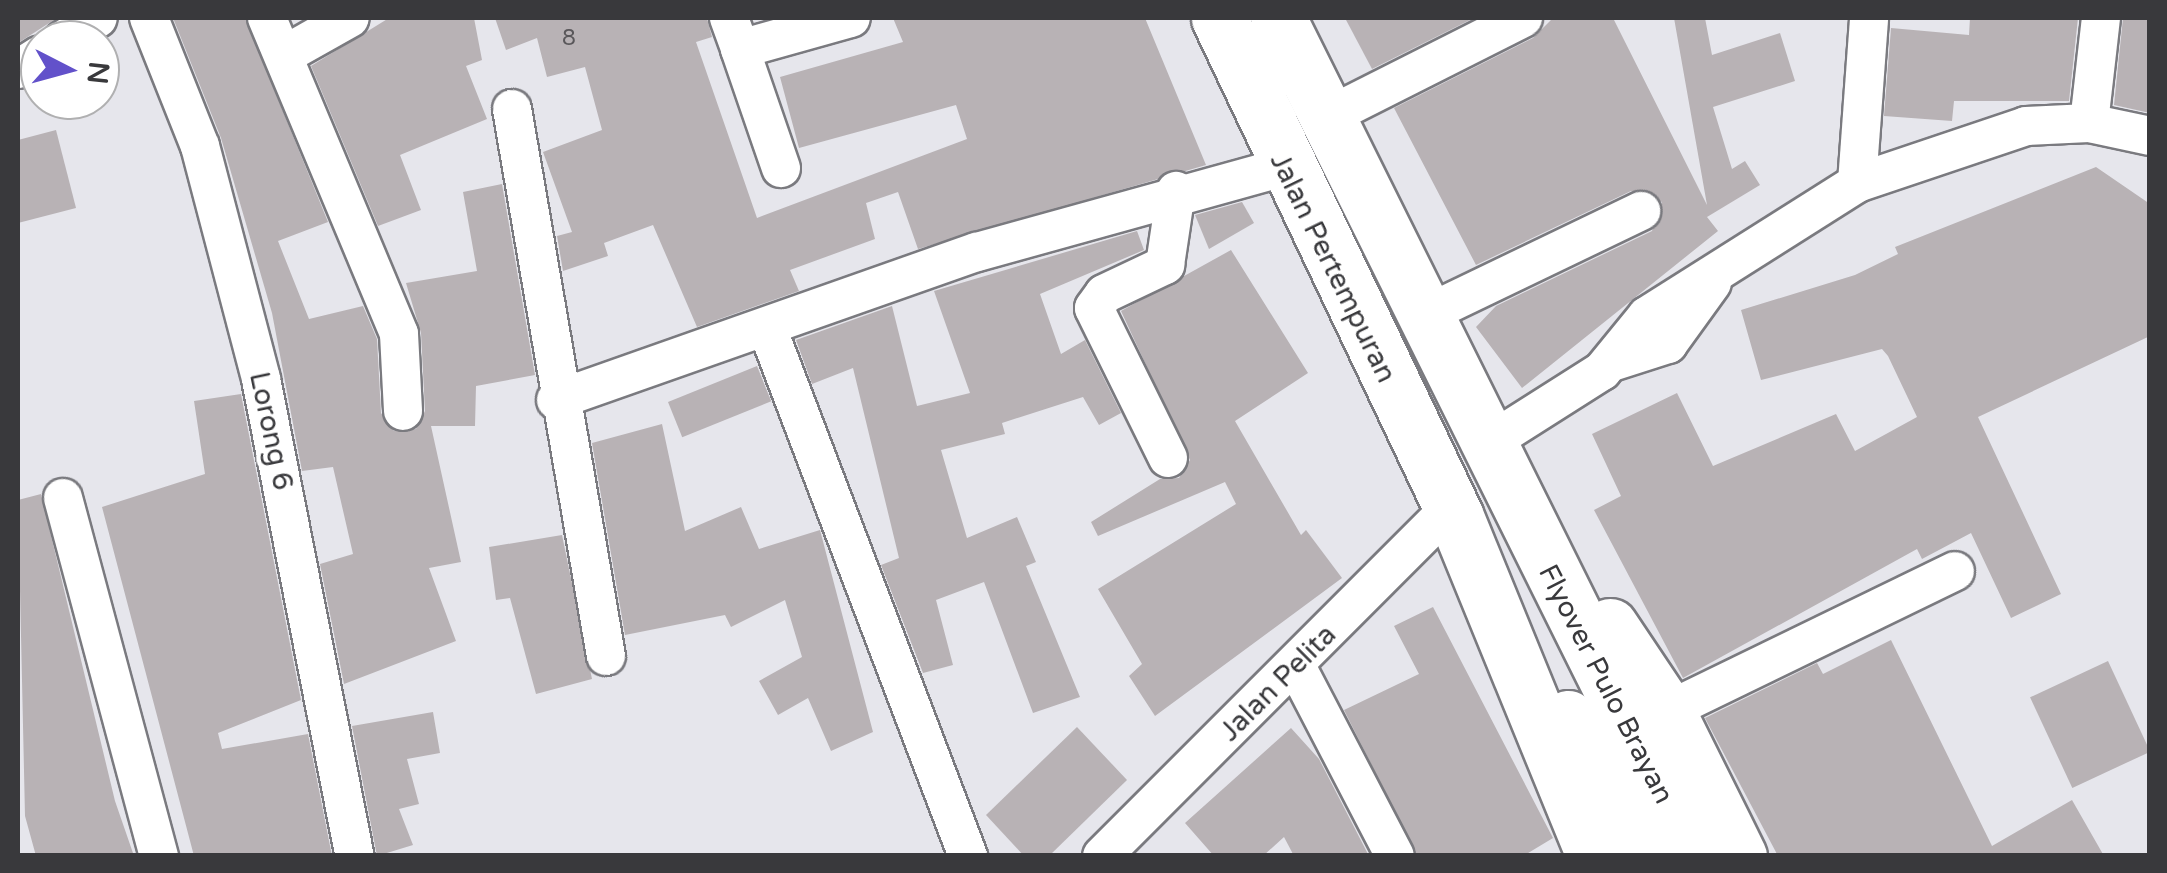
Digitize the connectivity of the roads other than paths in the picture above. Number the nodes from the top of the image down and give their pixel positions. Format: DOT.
graph roads {
  1 [pos="148,18"];
  2 [pos="267,18"];
  3 [pos="350,18"];
  4 [pos="851,18"];
  5 [pos="1220,18"];
  6 [pos="1523,18"];
  7 [pos="1869,18"];
  8 [pos="2101,18"];
  9 [pos="1289,21"];
  10 [pos="734,33"];
  11 [pos="286,54"];
  12 [pos="512,109"];
  13 [pos="1323,119"];
  14 [pos="2089,124"];
  15 [pos="2150,136"];
  16 [pos="1283,167"];
  17 [pos="781,168"];
  18 [pos="1857,183"];
  19 [pos="1176,191"];
  20 [pos="1640,211"];
  21 [pos="1424,315"];
  22 [pos="769,332"];
  23 [pos="556,400"];
  24 [pos="403,410"];
  25 [pos="1493,447"];
  26 [pos="1168,458"];
  27 [pos="63,498"];
  28 [pos="1474,519"];
  29 [pos="1955,571"];
  30 [pos="606,656"];
  31 [pos="1296,666"];
  32 [pos="1667,712"];
  33 [pos="159,856"];
  34 [pos="355,856"];
  35 [pos="968,856"];
  36 [pos="1102,856"];
  37 [pos="1396,856"];
  38 [pos="1594,856"];
  39 [pos="1639,856"];
  40 [pos="1694,856"];
  41 [pos="1739,856"];
  1 -- 34 [label="street, Lorong 6"];
  2 -- 11 [label="street"];
  3 -- 11 [label="street"];
  4 -- 10 [label="street"];
  5 -- 16 [label="highway, Jalan Pertempuran"];
  6 -- 13 [label="street"];
  7 -- 18 [label="street"];
  8 -- 14 [label="street"];
  9 -- 13 [label="highway, Jalan Pertempuran"];
  10 -- 17 [label="street"];
  11 -- 24 [label="street"];
  12 -- 23 [label="street"];
  13 -- 21 [label="highway, Jalan Pertempuran"];
  14 -- 15 [label="street"];
  14 -- 18 [label="street"];
  16 -- 19 [label="street"];
  16 -- 28 [label="highway, Jalan Pertempuran"];
  18 -- 25 [label="street"];
  19 -- 22 [label="street"];
  19 -- 26 [label="street"];
  20 -- 21 [label="street"];
  21 -- 25 [label="highway, Jalan Pertempuran"];
  22 -- 23 [label="street"];
  22 -- 35 [label="street"];
  23 -- 30 [label="street"];
  25 -- 28 [label="highway, Jalan Pertempuran"];
  25 -- 32 [label="highway, Jalan Pertempuran"];
  27 -- 33 [label="street"];
  28 -- 31 [label="street, Jalan Pelita"];
  28 -- 38 [label="highway, Jalan Pertempuran"];
  28 -- 39 [label="highway, Flyover Pulo Brayan"];
  28 -- 40 [label="highway, Flyover Pulo Brayan"];
  29 -- 32 [label="street"];
  31 -- 36 [label="street, Jalan Pelita"];
  31 -- 37 [label="street"];
  32 -- 41 [label="highway, Jalan Pertempuran"];
}
